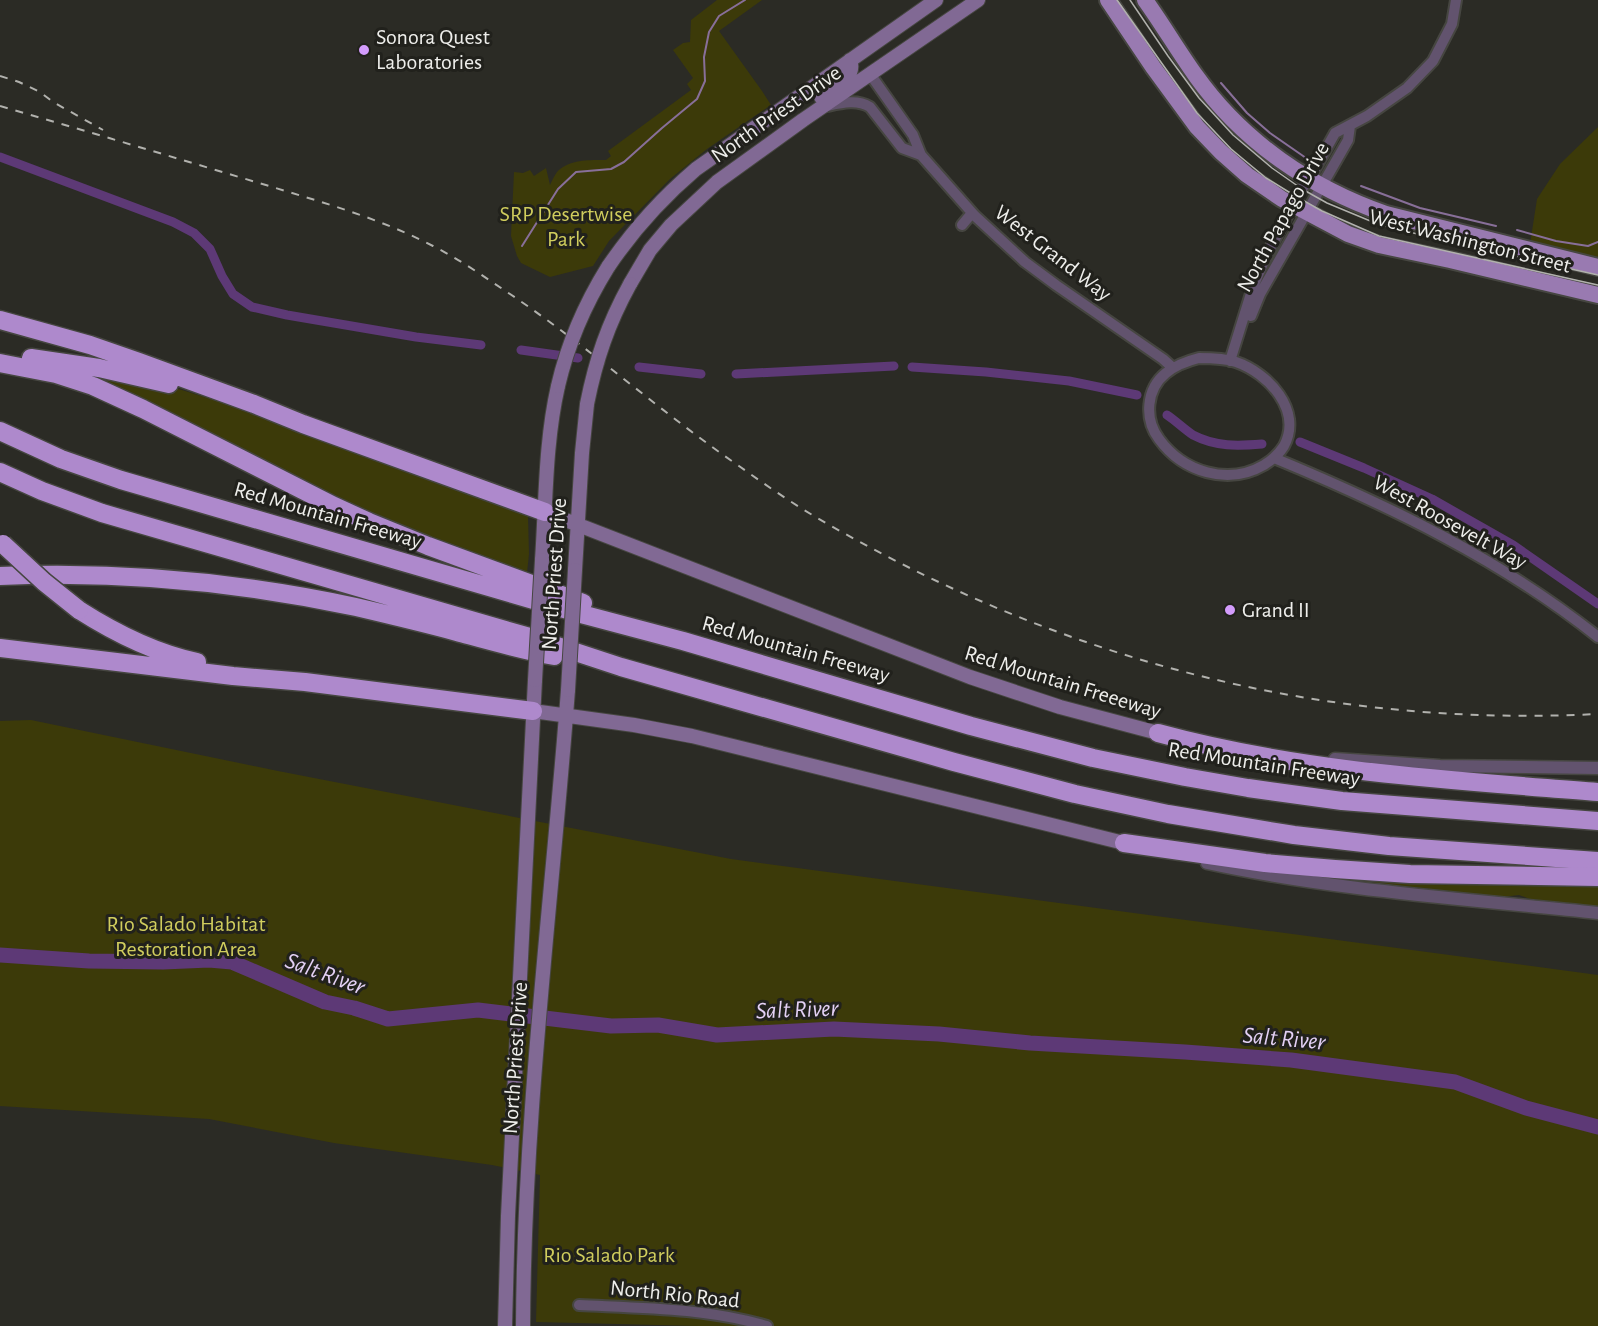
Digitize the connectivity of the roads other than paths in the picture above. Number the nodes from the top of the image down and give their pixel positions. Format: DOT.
graph roads {
  1 [pos="936,0"];
  2 [pos="978,0"];
  3 [pos="1108,0"];
  4 [pos="1145,0"];
  5 [pos="1456,0"];
  6 [pos="850,60"];
  7 [pos="870,74"];
  8 [pos="823,106"];
  9 [pos="803,120"];
  10 [pos="1350,126"];
  11 [pos="921,155"];
  12 [pos="1315,183"];
  13 [pos="1299,209"];
  14 [pos="972,213"];
  15 [pos="962,225"];
  16 [pos="1598,267"];
  17 [pos="1598,295"];
  18 [pos="0,320"];
  19 [pos="0,354"];
  20 [pos="1234,361"];
  21 [pos="0,363"];
  22 [pos="1173,368"];
  23 [pos="303,424"];
  24 [pos="0,431"];
  25 [pos="1274,458"];
  26 [pos="0,472"];
  27 [pos="544,512"];
  28 [pos="578,525"];
  29 [pos="2,543"];
  30 [pos="0,576"];
  31 [pos="1598,637"];
  32 [pos="682,641"];
  33 [pos="0,648"];
  34 [pos="621,667"];
  35 [pos="305,682"];
  36 [pos="532,711"];
  37 [pos="566,715"];
  38 [pos="1158,733"];
  39 [pos="1598,768"];
  40 [pos="1598,792"];
  41 [pos="1598,821"];
  42 [pos="1124,843"];
  43 [pos="1598,861"];
  44 [pos="1598,877"];
  45 [pos="1598,913"];
  46 [pos="579,1305"];
  47 [pos="505,1326"];
  48 [pos="523,1326"];
  49 [pos="767,1326"];
  1 -- 6 [label="main road, North Priest Drive"];
  2 -- 7 [label="main road, North Priest Drive"];
  3 -- 13 [label="main road, West Washington Street"];
  4 -- 12 [label="main road, West Washington Street"];
  5 -- 10 [label="street, North Papago Drive"];
  6 -- 9 [label="main road"];
  6 -- 27 [label="main road, North Priest Drive, bridge"];
  7 -- 8 [label="main road, North Priest Drive"];
  7 -- 11 [label="street, West Grand Way"];
  8 -- 9 [label="main road, North Priest Drive"];
  8 -- 11 [label="street, West Grand Way"];
  9 -- 28 [label="main road, North Priest Drive, bridge"];
  10 -- 12 [label="street, North Papago Drive"];
  10 -- 12 [label="street, North Papago Drive"];
  11 -- 14 [label="street, West Grand Way"];
  12 -- 13 [label="street, North Papago Drive"];
  12 -- 13 [label="street, North Papago Drive"];
  12 -- 16 [label="main road, West Washington Street"];
  13 -- 17 [label="main road, West Washington Street"];
  13 -- 20 [label="street, North Papago Drive"];
  14 -- 15 [label="street"];
  14 -- 22 [label="street, West Grand Way"];
  18 -- 23 [label="highway"];
  19 -- 23 [label="highway"];
  20 -- 22 [label="street"];
  20 -- 25 [label="street"];
  21 -- 32 [label="highway"];
  22 -- 25 [label="street"];
  23 -- 27 [label="highway"];
  24 -- 32 [label="highway, Red Mountain Freeway"];
  25 -- 31 [label="street, West Roosevelt Way"];
  26 -- 34 [label="highway"];
  27 -- 28 [label="main road, Red Mountain Freeeway"];
  27 -- 36 [label="main road, North Priest Drive, bridge"];
  28 -- 37 [label="main road, North Priest Drive, bridge"];
  28 -- 38 [label="main road, Red Mountain Freeeway"];
  29 -- 35 [label="highway, bridge"];
  30 -- 34 [label="highway"];
  32 -- 41 [label="highway, Red Mountain Freeway"];
  33 -- 35 [label="highway"];
  34 -- 43 [label="highway"];
  35 -- 36 [label="highway"];
  36 -- 37 [label="main road"];
  36 -- 47 [label="main road, North Priest Drive"];
  37 -- 42 [label="main road"];
  37 -- 48 [label="main road, North Priest Drive"];
  38 -- 39 [label="street, Red Mountain Freeeway"];
  38 -- 40 [label="highway"];
  42 -- 44 [label="highway"];
  42 -- 45 [label="street"];
  46 -- 49 [label="street, North Rio Road"];
}
